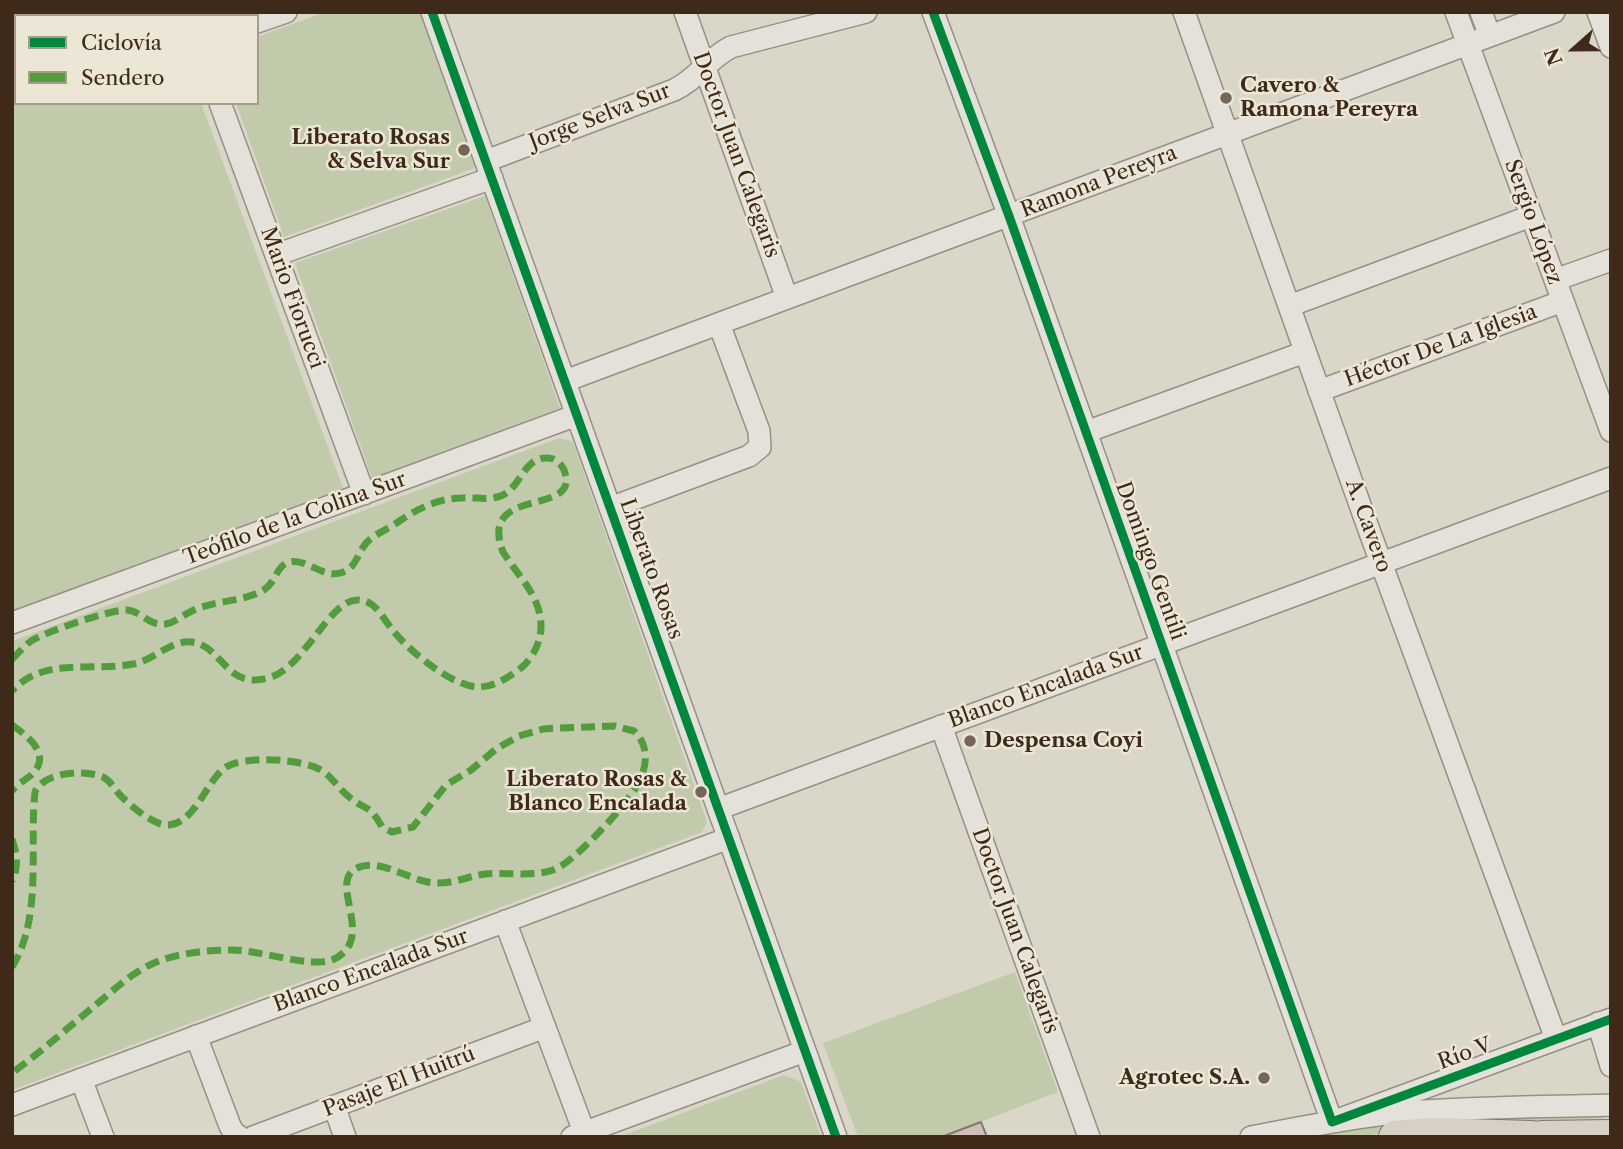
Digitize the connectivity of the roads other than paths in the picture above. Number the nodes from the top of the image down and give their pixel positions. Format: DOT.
graph roads {
  1 [pos="286,12"];
  2 [pos="432,12"];
  3 [pos="685,12"];
  4 [pos="866,12"];
  5 [pos="933,12"];
  6 [pos="1184,12"];
  7 [pos="1456,12"];
  8 [pos="1481,12"];
  9 [pos="1554,12"];
  10 [pos="1598,12"];
  11 [pos="259,21"];
  12 [pos="1490,36"];
  13 [pos="1468,44"];
  14 [pos="1611,47"];
  15 [pos="704,67"];
  16 [pos="221,105"];
  17 [pos="1227,134"];
  18 [pos="489,169"];
  19 [pos="1009,216"];
  20 [pos="1531,216"];
  21 [pos="276,255"];
  22 [pos="1611,260"];
  23 [pos="1555,280"];
  24 [pos="787,298"];
  25 [pos="1563,301"];
  26 [pos="1289,306"];
  27 [pos="719,324"];
  28 [pos="1305,352"];
  29 [pos="565,381"];
  30 [pos="1319,391"];
  31 [pos="577,415"];
  32 [pos="1611,431"];
  33 [pos="1086,432"];
  34 [pos="1611,478"];
  35 [pos="364,494"];
  36 [pos="610,508"];
  37 [pos="1381,563"];
  38 [pos="12,623"];
  39 [pos="1162,645"];
  40 [pos="941,726"];
  41 [pos="718,809"];
  42 [pos="729,838"];
  43 [pos="505,921"];
  44 [pos="1604,1021"];
  45 [pos="545,1027"];
  46 [pos="196,1036"];
  47 [pos="1556,1039"];
  48 [pos="805,1051"];
  49 [pos="1611,1066"];
  50 [pos="81,1079"];
  51 [pos="12,1105"];
  52 [pos="1611,1105"];
  53 [pos="334,1106"];
  54 [pos="1332,1122"];
  55 [pos="581,1135"];
  56 [pos="1611,1136"];
  57 [pos="103,1137"];
  58 [pos="240,1137"];
  59 [pos="253,1137"];
  60 [pos="345,1137"];
  61 [pos="836,1137"];
  62 [pos="1089,1137"];
  63 [pos="1251,1137"];
  64 [pos="1395,1137"];
  65 [pos="1532,1137"];
  66 [pos="1542,1137"];
  1 -- 11 [label="street"];
  2 -- 18 [label="street, Liberato Rosas"];
  3 -- 15 [label="street, Doctor Juan Calegaris"];
  4 -- 15 [label="street, Jorge Selva Sur"];
  5 -- 19 [label="street, Domingo Gentili"];
  6 -- 17 [label="street, A. Cavero"];
  7 -- 13 [label="street, Sergio López"];
  8 -- 12 [label="street"];
  9 -- 12 [label="street, Ramona Pereyra"];
  10 -- 14 [label="street"];
  12 -- 13 [label="street, Ramona Pereyra"];
  13 -- 17 [label="street, Ramona Pereyra"];
  13 -- 20 [label="street, Sergio López"];
  15 -- 18 [label="street, Jorge Selva Sur"];
  15 -- 24 [label="street, Doctor Juan Calegaris"];
  16 -- 21 [label="street, Mario Fiorucci"];
  17 -- 19 [label="street, Ramona Pereyra"];
  17 -- 26 [label="street, A. Cavero"];
  18 -- 21 [label="street, Jorge Selva Sur"];
  18 -- 29 [label="street, Liberato Rosas"];
  19 -- 24 [label="street, Ramona Pereyra"];
  19 -- 33 [label="street, Domingo Gentili"];
  20 -- 23 [label="street, Sergio López"];
  20 -- 26 [label="street"];
  21 -- 35 [label="street, Mario Fiorucci"];
  22 -- 23 [label="street, Héctor De La Iglesia"];
  23 -- 25 [label="street, Sergio López"];
  24 -- 27 [label="street, Ramona Pereyra"];
  25 -- 30 [label="street, Héctor De La Iglesia"];
  25 -- 32 [label="street, Sergio López"];
  26 -- 28 [label="street, A. Cavero"];
  27 -- 29 [label="street, Ramona Pereyra"];
  27 -- 36 [label="street"];
  28 -- 30 [label="street, A. Cavero"];
  28 -- 33 [label="street"];
  29 -- 31 [label="street, Liberato Rosas"];
  30 -- 37 [label="street, A. Cavero"];
  31 -- 35 [label="street, Teófilo de la Colina Sur"];
  31 -- 36 [label="street, Liberato Rosas"];
  33 -- 39 [label="street, Domingo Gentili"];
  34 -- 37 [label="street, Blanco Encalada Sur"];
  35 -- 38 [label="street, Teófilo de la Colina Sur"];
  36 -- 41 [label="street, Liberato Rosas"];
  37 -- 39 [label="street, Blanco Encalada Sur"];
  37 -- 47 [label="street, A. Cavero"];
  39 -- 40 [label="street, Blanco Encalada Sur"];
  39 -- 54 [label="street, Domingo Gentili"];
  40 -- 41 [label="street, Blanco Encalada Sur"];
  40 -- 62 [label="street, Doctor Juan Calegaris"];
  41 -- 42 [label="street, Liberato Rosas"];
  42 -- 43 [label="street, Blanco Encalada Sur"];
  42 -- 48 [label="street, Liberato Rosas"];
  43 -- 45 [label="street"];
  43 -- 46 [label="street, Blanco Encalada Sur"];
  44 -- 47 [label="street, Río V"];
  44 -- 49 [label="street"];
  45 -- 53 [label="street, Pasaje El Huitrú"];
  45 -- 55 [label="street"];
  46 -- 50 [label="street, Blanco Encalada Sur"];
  46 -- 58 [label="street"];
  47 -- 54 [label="street, Río V"];
  48 -- 55 [label="street"];
  48 -- 61 [label="street, Liberato Rosas"];
  50 -- 51 [label="street, Blanco Encalada Sur"];
  50 -- 57 [label="street"];
  52 -- 54 [label="street"];
  53 -- 59 [label="street, Pasaje El Huitrú"];
  53 -- 60 [label="street"];
  54 -- 63 [label="street"];
  56 -- 66 [label="highway"];
  64 -- 65 [label="highway"];
}
